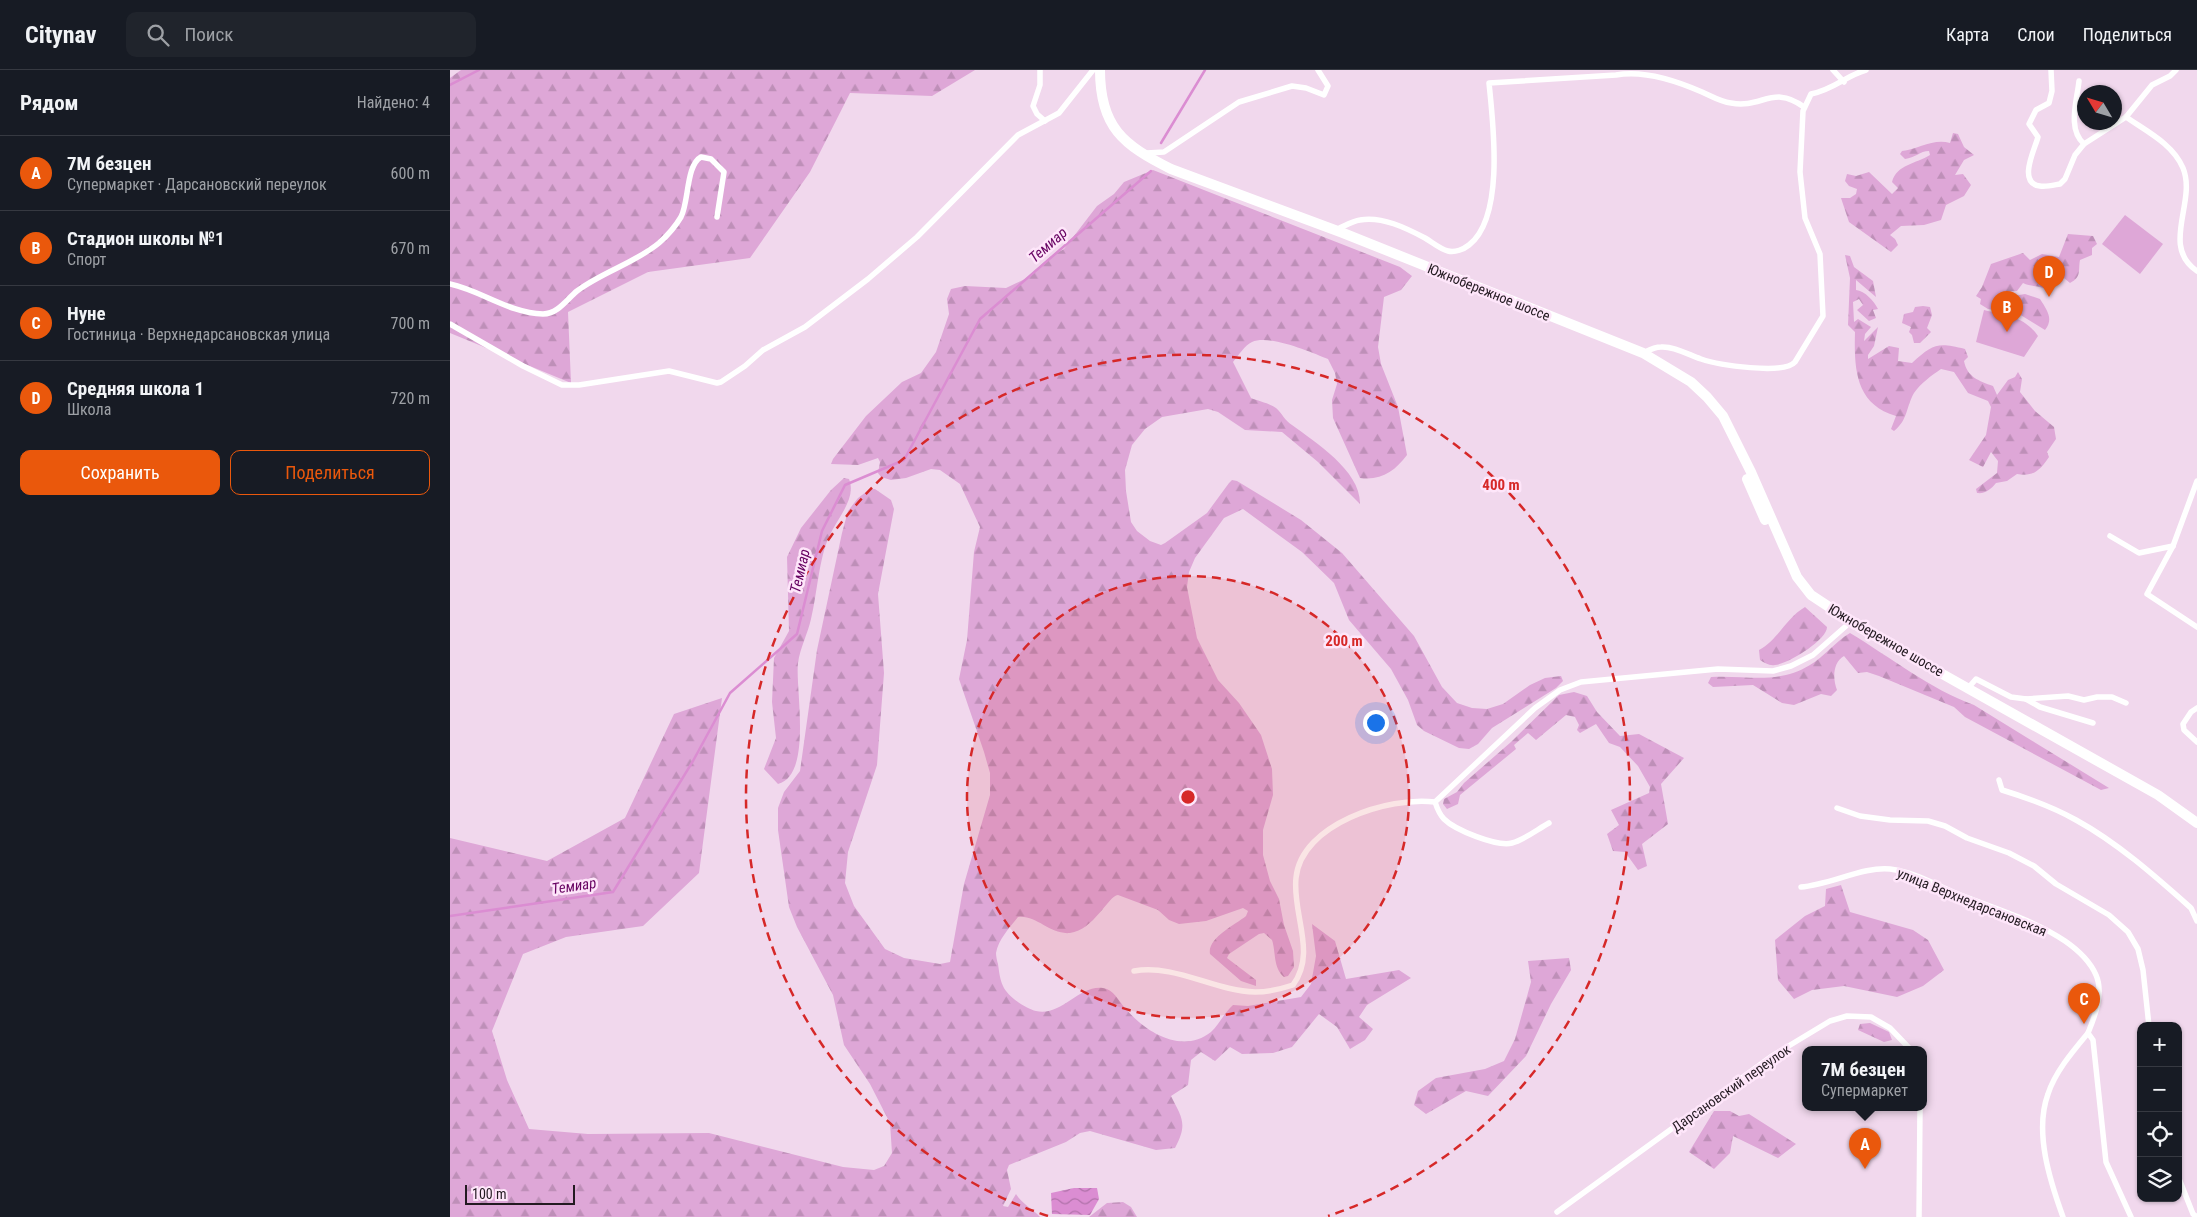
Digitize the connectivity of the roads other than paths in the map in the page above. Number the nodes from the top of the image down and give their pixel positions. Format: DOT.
graph roads {
  1 [pos="1040,70"];
  2 [pos="1093,70"];
  3 [pos="1099,70"];
  4 [pos="1318,70"];
  5 [pos="1833,70"];
  6 [pos="1866,70"];
  7 [pos="2051,70"];
  8 [pos="2176,70"];
  9 [pos="1631,71"];
  10 [pos="1844,82"];
  11 [pos="2080,82"];
  12 [pos="1804,107"];
  13 [pos="2126,118"];
  14 [pos="1045,121"];
  15 [pos="2084,144"];
  16 [pos="1140,154"];
  17 [pos="718,217"];
  18 [pos="1334,234"];
  19 [pos="2197,271"];
  20 [pos="450,284"];
  21 [pos="450,324"];
  22 [pos="1641,356"];
  23 [pos="2197,481"];
  24 [pos="2110,536"];
  25 [pos="2173,546"];
  26 [pos="2197,627"];
  27 [pos="1849,628"];
  28 [pos="1970,687"];
  29 [pos="2026,699"];
  30 [pos="2126,703"];
  31 [pos="2197,708"];
  32 [pos="2093,723"];
  33 [pos="2197,742"];
  34 [pos="1999,780"];
  35 [pos="1435,802"];
  36 [pos="1837,808"];
  37 [pos="1549,823"];
  38 [pos="2197,823"];
  39 [pos="2197,830"];
  40 [pos="1801,886"];
  41 [pos="2197,921"];
  42 [pos="1134,971"];
  43 [pos="2149,1022"];
  44 [pos="2088,1034"];
  45 [pos="1906,1046"];
  46 [pos="1920,1111"];
  47 [pos="2182,1186"];
  48 [pos="1557,1212"];
  49 [pos="1918,1217"];
  50 [pos="2063,1217"];
  51 [pos="2131,1217"];
  52 [pos="2197,1217"];
  1 -- 14 [label="street"];
  2 -- 14 [label="street"];
  3 -- 16 [label="highway, Южнобережное шоссе"];
  4 -- 16 [label="street"];
  5 -- 10 [label="street"];
  6 -- 10 [label="street"];
  7 -- 15 [label="street"];
  8 -- 13 [label="street"];
  9 -- 12 [label="street"];
  9 -- 18 [label="street"];
  10 -- 12 [label="street"];
  11 -- 15 [label="street"];
  12 -- 22 [label="street"];
  13 -- 15 [label="street"];
  13 -- 19 [label="street"];
  14 -- 21 [label="street"];
  16 -- 18 [label="highway, Южнобережное шоссе"];
  17 -- 20 [label="street"];
  18 -- 22 [label="highway, Южнобережное шоссе"];
  22 -- 27 [label="highway, Южнобережное шоссе"];
  22 -- 28 [label="highway, Южнобережное шоссе"];
  23 -- 25 [label="street"];
  24 -- 25 [label="street"];
  25 -- 26 [label="street"];
  27 -- 35 [label="street"];
  27 -- 39 [label="highway, Южнобережное шоссе"];
  28 -- 29 [label="street"];
  28 -- 38 [label="highway, Южнобережное шоссе"];
  29 -- 30 [label="street"];
  29 -- 32 [label="street"];
  31 -- 33 [label="street"];
  34 -- 41 [label="street"];
  35 -- 37 [label="street"];
  35 -- 42 [label="street"];
  36 -- 43 [label="street"];
  40 -- 44 [label="street, улица Верхнедарсановская"];
  44 -- 50 [label="street"];
  44 -- 51 [label="street"];
  45 -- 48 [label="street, Дарсановский переулок"];
  46 -- 49 [label="street"];
  47 -- 52 [label="street"];
}
